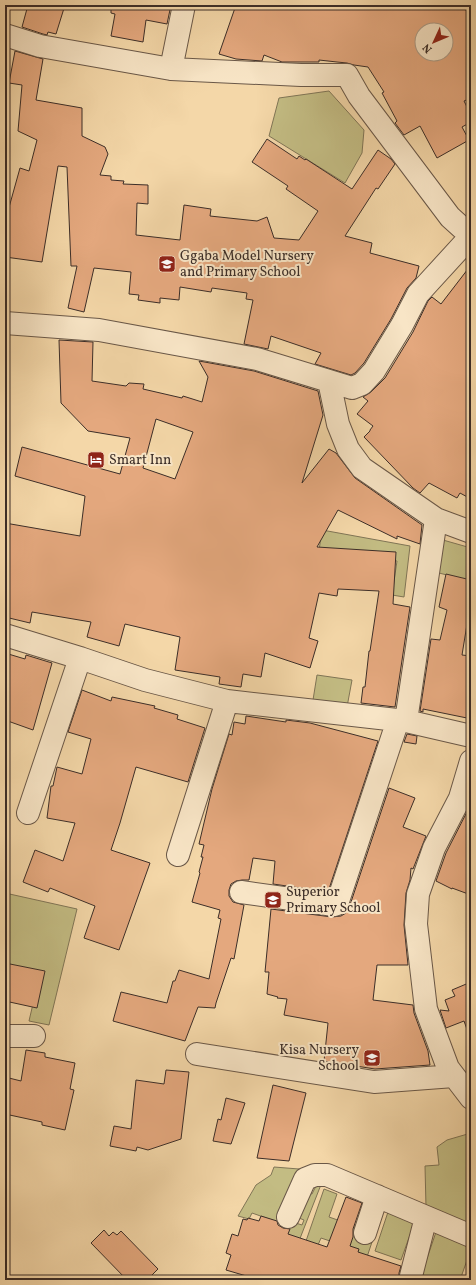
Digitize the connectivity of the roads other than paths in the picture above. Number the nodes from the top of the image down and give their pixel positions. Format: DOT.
graph roads {
  1 [pos="184,5"];
  2 [pos="5,35"];
  3 [pos="172,69"];
  4 [pos="471,236"];
  5 [pos="5,322"];
  6 [pos="329,381"];
  7 [pos="436,519"];
  8 [pos="471,532"];
  9 [pos="5,635"];
  10 [pos="80,658"];
  11 [pos="227,701"];
  12 [pos="402,720"];
  13 [pos="471,736"];
  14 [pos="471,761"];
  15 [pos="28,812"];
  16 [pos="178,855"];
  17 [pos="241,892"];
  18 [pos="5,1036"];
  19 [pos="34,1036"];
  20 [pos="197,1054"];
  21 [pos="454,1076"];
  22 [pos="471,1098"];
  23 [pos="377,1196"];
  24 [pos="288,1217"];
  25 [pos="427,1218"];
  26 [pos="365,1233"];
  27 [pos="471,1236"];
  28 [pos="411,1276"];
  1 -- 3 [label="street"];
  2 -- 3 [label="street"];
  3 -- 4 [label="street"];
  4 -- 6 [label="street"];
  5 -- 6 [label="street"];
  6 -- 7 [label="street"];
  7 -- 8 [label="street"];
  7 -- 12 [label="street"];
  9 -- 10 [label="street"];
  10 -- 11 [label="street"];
  10 -- 15 [label="street"];
  11 -- 12 [label="street"];
  11 -- 16 [label="street"];
  12 -- 13 [label="street"];
  12 -- 17 [label="street"];
  14 -- 21 [label="street"];
  18 -- 19 [label="street"];
  20 -- 21 [label="street"];
  21 -- 22 [label="street"];
  23 -- 24 [label="street"];
  23 -- 25 [label="street"];
  23 -- 26 [label="street"];
  25 -- 27 [label="street"];
  25 -- 28 [label="street"];
}
